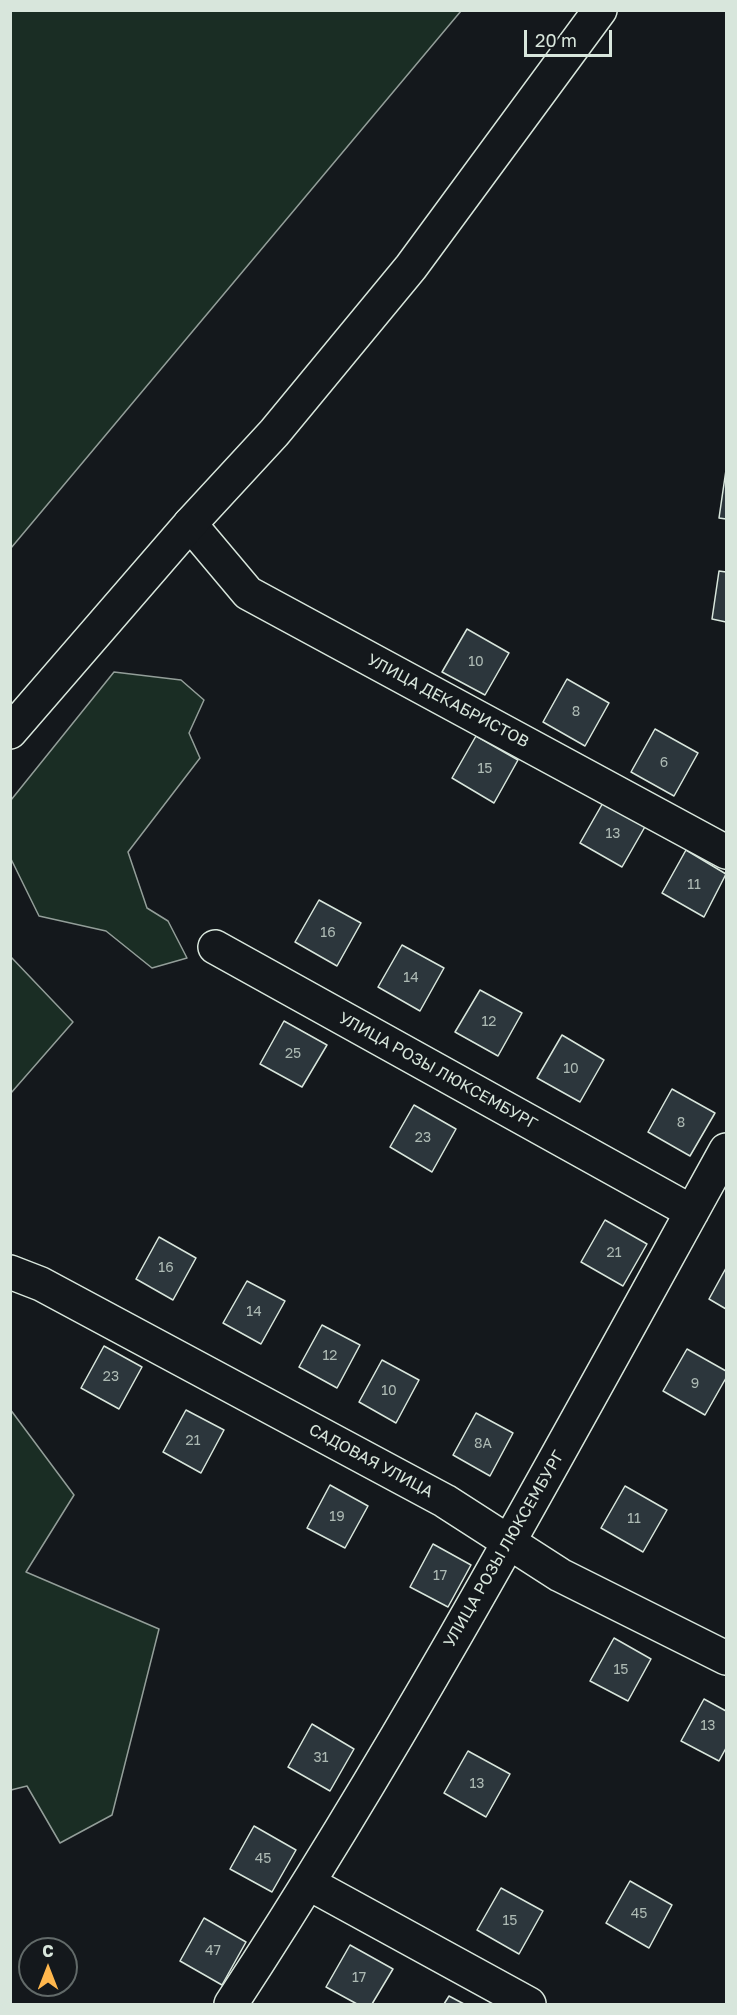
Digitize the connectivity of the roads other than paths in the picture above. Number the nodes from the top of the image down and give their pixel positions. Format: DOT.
graph roads {
  1 [pos="600,10"];
  2 [pos="190,524"];
  3 [pos="10,732"];
  4 [pos="726,852"];
  5 [pos="215,947"];
  6 [pos="726,1150"];
  7 [pos="692,1212"];
  8 [pos="10,1272"];
  9 [pos="509,1543"];
  10 [pos="726,1658"];
  11 [pos="310,1884"];
  12 [pos="231,2004"];
  13 [pos="529,2004"];
  1 -- 2 [label="main road"];
  2 -- 3 [label="main road"];
  2 -- 4 [label="main road, УЛИЦА ДЕКАБРИСТОВ"];
  5 -- 7 [label="main road, УЛИЦА РОЗЫ ЛЮКСЕМБУРГ"];
  6 -- 7 [label="main road, УЛИЦА РОЗЫ ЛЮКСЕМБУРГ"];
  7 -- 9 [label="main road, УЛИЦА РОЗЫ ЛЮКСЕМБУРГ"];
  8 -- 9 [label="main road, САДОВАЯ УЛИЦА"];
  9 -- 10 [label="main road, САДОВАЯ УЛИЦА"];
  9 -- 11 [label="main road, УЛИЦА РОЗЫ ЛЮКСЕМБУРГ"];
  11 -- 12 [label="main road, УЛИЦА РОЗЫ ЛЮКСЕМБУРГ"];
  11 -- 13 [label="main road"];
}
